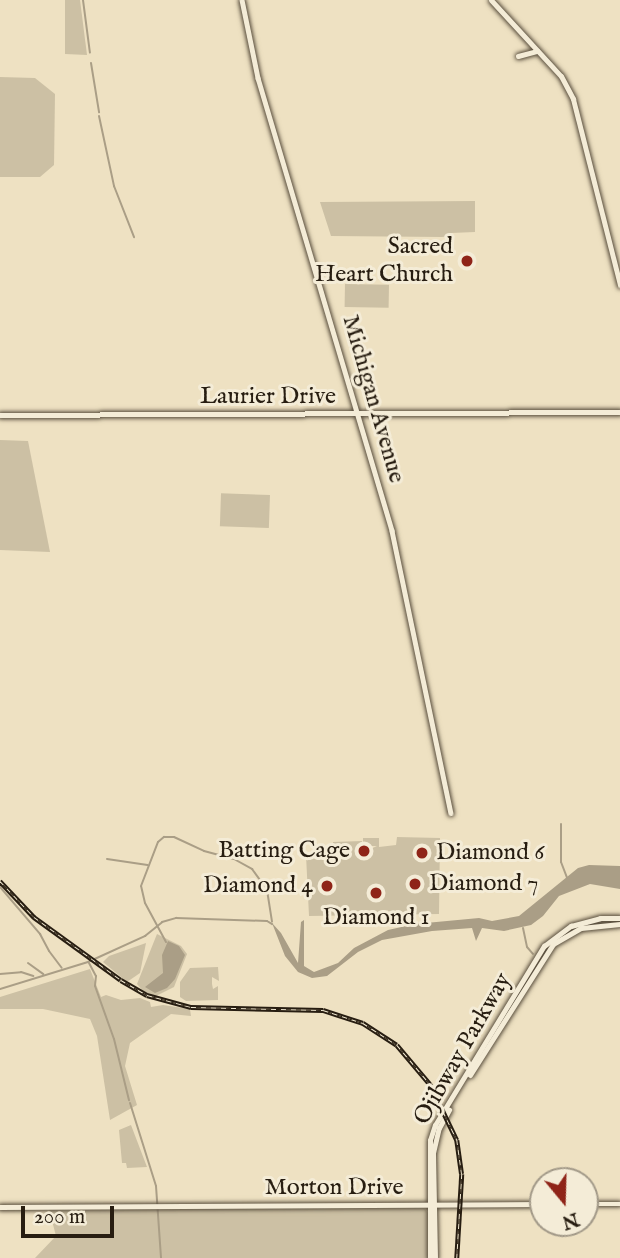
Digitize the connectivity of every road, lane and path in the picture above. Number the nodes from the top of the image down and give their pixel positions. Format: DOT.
graph roads {
  1 [pos="242,0"];
  2 [pos="491,0"];
  3 [pos="530,44"];
  4 [pos="537,51"];
  5 [pos="620,285"];
  6 [pos="620,412"];
  7 [pos="360,414"];
  8 [pos="0,415"];
  9 [pos="452,813"];
  10 [pos="620,918"];
  11 [pos="620,924"];
  12 [pos="529,1204"];
  13 [pos="599,1204"];
  14 [pos="620,1204"];
  15 [pos="432,1205"];
  16 [pos="0,1207"];
  17 [pos="432,1258"];
  1 -- 7 [label="street, Michigan Avenue"];
  2 -- 3 [label="main road"];
  3 -- 4 [label="main road"];
  3 -- 4 [label="main road"];
  4 -- 5 [label="main road"];
  6 -- 7 [label="street, Laurier Drive"];
  7 -- 8 [label="street, Laurier Drive"];
  7 -- 9 [label="street, Michigan Avenue"];
  10 -- 15 [label="main road, Ojibway Parkway"];
  11 -- 15 [label="main road, Ojibway Parkway"];
  12 -- 15 [label="street, Morton Drive"];
  13 -- 14 [label="street"];
  15 -- 16 [label="street, Morton Drive"];
  15 -- 17 [label="main road, Ojibway Parkway"];
}
